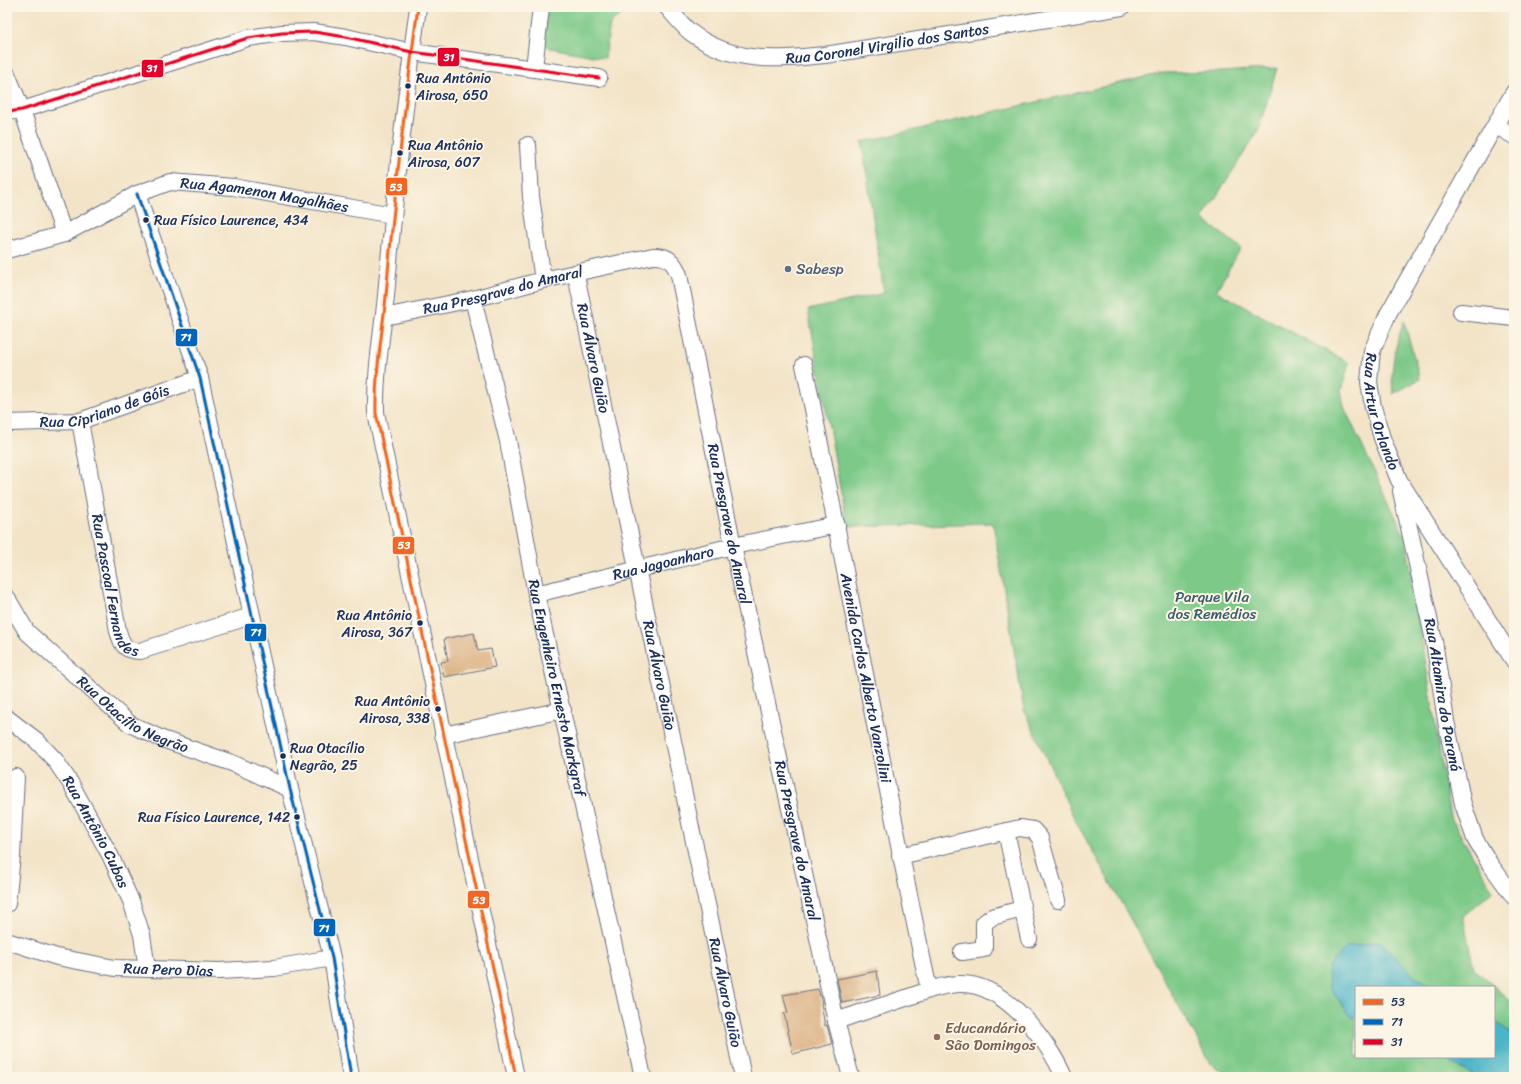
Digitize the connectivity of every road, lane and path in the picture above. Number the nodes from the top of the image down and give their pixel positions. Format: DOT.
graph roads {
  1 [pos="418,7"];
  2 [pos="541,7"];
  3 [pos="667,7"];
  4 [pos="1122,7"];
  5 [pos="1101,9"];
  6 [pos="412,52"];
  7 [pos="534,68"];
  8 [pos="7,74"];
  9 [pos="599,78"];
  10 [pos="1514,92"];
  11 [pos="15,111"];
  12 [pos="1496,126"];
  13 [pos="1514,136"];
  14 [pos="528,145"];
  15 [pos="137,194"];
  16 [pos="393,215"];
  17 [pos="64,234"];
  18 [pos="7,250"];
  19 [pos="576,274"];
  20 [pos="543,280"];
  21 [pos="473,299"];
  22 [pos="1461,312"];
  23 [pos="384,317"];
  24 [pos="1514,318"];
  25 [pos="804,365"];
  26 [pos="200,378"];
  27 [pos="80,421"];
  28 [pos="7,423"];
  29 [pos="1399,480"];
  30 [pos="837,525"];
  31 [pos="733,546"];
  32 [pos="636,570"];
  33 [pos="536,594"];
  34 [pos="7,598"];
  35 [pos="251,616"];
  36 [pos="1514,661"];
  37 [pos="563,710"];
  38 [pos="7,718"];
  39 [pos="443,735"];
  40 [pos="16,777"];
  41 [pos="290,789"];
  42 [pos="1006,831"];
  43 [pos="900,856"];
  44 [pos="1514,897"];
  45 [pos="1058,900"];
  46 [pos="7,904"];
  47 [pos="1022,909"];
  48 [pos="1029,939"];
  49 [pos="7,941"];
  50 [pos="962,952"];
  51 [pos="332,958"];
  52 [pos="147,970"];
  53 [pos="929,990"];
  54 [pos="836,1021"];
  55 [pos="351,1077"];
  56 [pos="516,1077"];
  57 [pos="643,1077"];
  58 [pos="743,1077"];
  59 [pos="851,1077"];
  60 [pos="1064,1077"];
  1 -- 6 [label="street"];
  2 -- 7 [label="street"];
  3 -- 5 [label="street, Rua Coronel Virgilio dos Santos"];
  4 -- 5 [label="street, Rua Coronel Virgilio dos Santos"];
  6 -- 7 [label="street"];
  6 -- 11 [label="street"];
  6 -- 16 [label="street"];
  7 -- 9 [label="street"];
  8 -- 11 [label="street"];
  10 -- 12 [label="street, Rua Artur Orlando"];
  11 -- 17 [label="street"];
  12 -- 13 [label="street"];
  12 -- 29 [label="street, Rua Artur Orlando"];
  14 -- 20 [label="street"];
  15 -- 16 [label="street, Rua Agamenon Magalhães"];
  15 -- 17 [label="street, Rua Agamenon Magalhães"];
  15 -- 26 [label="street"];
  16 -- 23 [label="street"];
  17 -- 18 [label="street, Rua Agamenon Magalhães"];
  19 -- 20 [label="street, Rua Presgrave do Amaral"];
  19 -- 31 [label="street, Rua Presgrave do Amaral"];
  19 -- 32 [label="street, Rua Álvaro Guião"];
  20 -- 21 [label="street, Rua Presgrave do Amaral"];
  21 -- 23 [label="street, Rua Presgrave do Amaral"];
  21 -- 33 [label="street, Rua Engenheiro Ernesto Markgraf"];
  22 -- 24 [label="street"];
  23 -- 39 [label="street"];
  25 -- 30 [label="street, Avenida Carlos Alberto Vanzolini"];
  26 -- 27 [label="street, Rua Cipriano de Góis"];
  26 -- 35 [label="street"];
  27 -- 28 [label="street, Rua Cipriano de Góis"];
  27 -- 35 [label="street, Rua Pascoal Fernandes"];
  29 -- 36 [label="street, Rua Artur Orlando"];
  29 -- 44 [label="street, Rua Altamira do Paraná"];
  30 -- 31 [label="street, Rua Jagoanharo"];
  30 -- 43 [label="street, Avenida Carlos Alberto Vanzolini"];
  31 -- 32 [label="street, Rua Jagoanharo"];
  31 -- 54 [label="street, Rua Presgrave do Amaral"];
  32 -- 33 [label="street, Rua Jagoanharo"];
  32 -- 58 [label="street, Rua Álvaro Guião"];
  33 -- 37 [label="street, Rua Engenheiro Ernesto Markgraf"];
  34 -- 41 [label="street, Rua Otacílio Negrão"];
  35 -- 41 [label="street"];
  37 -- 39 [label="street"];
  37 -- 57 [label="street, Rua Engenheiro Ernesto Markgraf"];
  38 -- 52 [label="street, Rua Antônio Cubas"];
  39 -- 56 [label="street"];
  40 -- 46 [label="street"];
  41 -- 51 [label="street"];
  42 -- 43 [label="street"];
  42 -- 45 [label="street"];
  42 -- 47 [label="street"];
  43 -- 53 [label="street, Avenida Carlos Alberto Vanzolini"];
  47 -- 48 [label="street"];
  47 -- 50 [label="street"];
  49 -- 52 [label="street, Rua Pero Dias"];
  51 -- 52 [label="street, Rua Pero Dias"];
  51 -- 55 [label="street"];
  53 -- 54 [label="street"];
  53 -- 60 [label="street"];
  54 -- 59 [label="street, Rua Presgrave do Amaral"];
}
